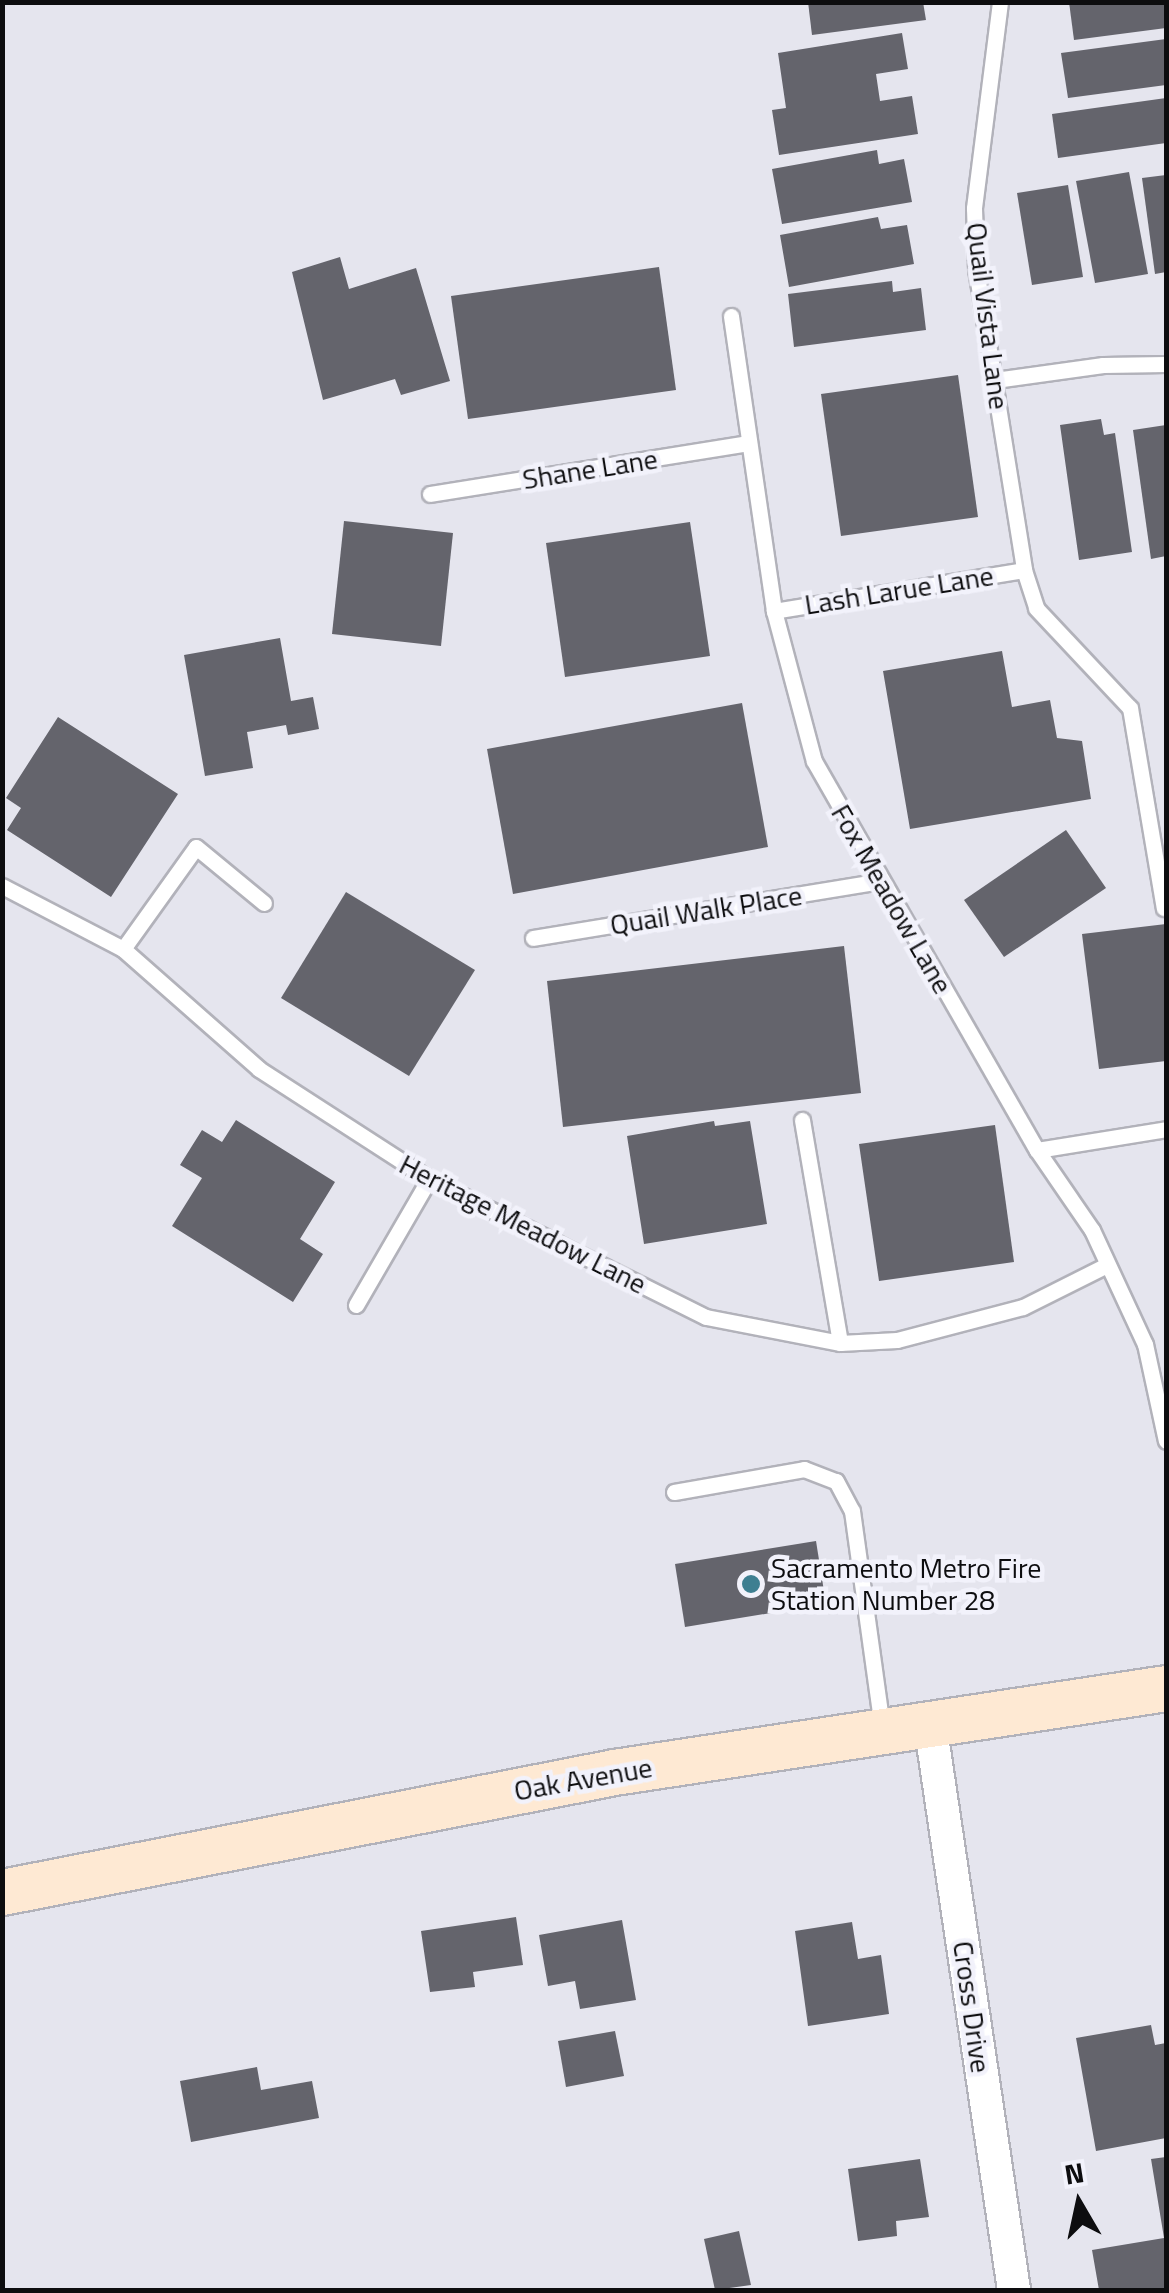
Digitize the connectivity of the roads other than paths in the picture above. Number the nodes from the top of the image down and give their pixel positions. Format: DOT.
graph roads {
  1 [pos="1000,2"];
  2 [pos="730,316"];
  3 [pos="1166,364"];
  4 [pos="994,380"];
  5 [pos="749,443"];
  6 [pos="430,494"];
  7 [pos="1024,570"];
  8 [pos="774,610"];
  9 [pos="880,882"];
  10 [pos="2,886"];
  11 [pos="264,902"];
  12 [pos="1164,908"];
  13 [pos="532,938"];
  14 [pos="123,949"];
  15 [pos="802,1120"];
  16 [pos="1166,1129"];
  17 [pos="1037,1150"];
  18 [pos="429,1180"];
  19 [pos="1108,1265"];
  20 [pos="356,1305"];
  21 [pos="840,1343"];
  22 [pos="1166,1441"];
  23 [pos="674,1492"];
  24 [pos="1166,1688"];
  25 [pos="930,1723"];
  26 [pos="883,1730"];
  27 [pos="2,1892"];
  28 [pos="1014,2290"];
  1 -- 4 [label="lane, Quail Vista Lane"];
  2 -- 5 [label="lane, Fox Meadow Lane"];
  3 -- 4 [label="lane"];
  4 -- 7 [label="lane, Quail Vista Lane"];
  5 -- 6 [label="lane, Shane Lane"];
  5 -- 8 [label="lane, Fox Meadow Lane"];
  7 -- 8 [label="lane, Lash Larue Lane"];
  7 -- 12 [label="lane, Quail Vista Lane"];
  8 -- 9 [label="lane, Fox Meadow Lane"];
  9 -- 13 [label="lane, Quail Walk Place"];
  9 -- 17 [label="lane, Fox Meadow Lane"];
  10 -- 14 [label="lane, Heritage Meadow Lane"];
  11 -- 14 [label="lane"];
  14 -- 18 [label="lane, Heritage Meadow Lane"];
  15 -- 21 [label="lane"];
  16 -- 17 [label="lane"];
  17 -- 19 [label="lane, Fox Meadow Lane"];
  18 -- 20 [label="lane"];
  18 -- 21 [label="lane, Heritage Meadow Lane"];
  19 -- 21 [label="lane, Heritage Meadow Lane"];
  19 -- 22 [label="lane, Fox Meadow Lane"];
  23 -- 26 [label="lane"];
  24 -- 25 [label="main road, Oak Avenue"];
  25 -- 26 [label="main road, Oak Avenue"];
  25 -- 28 [label="street, Cross Drive"];
  26 -- 27 [label="main road, Oak Avenue"];
}
